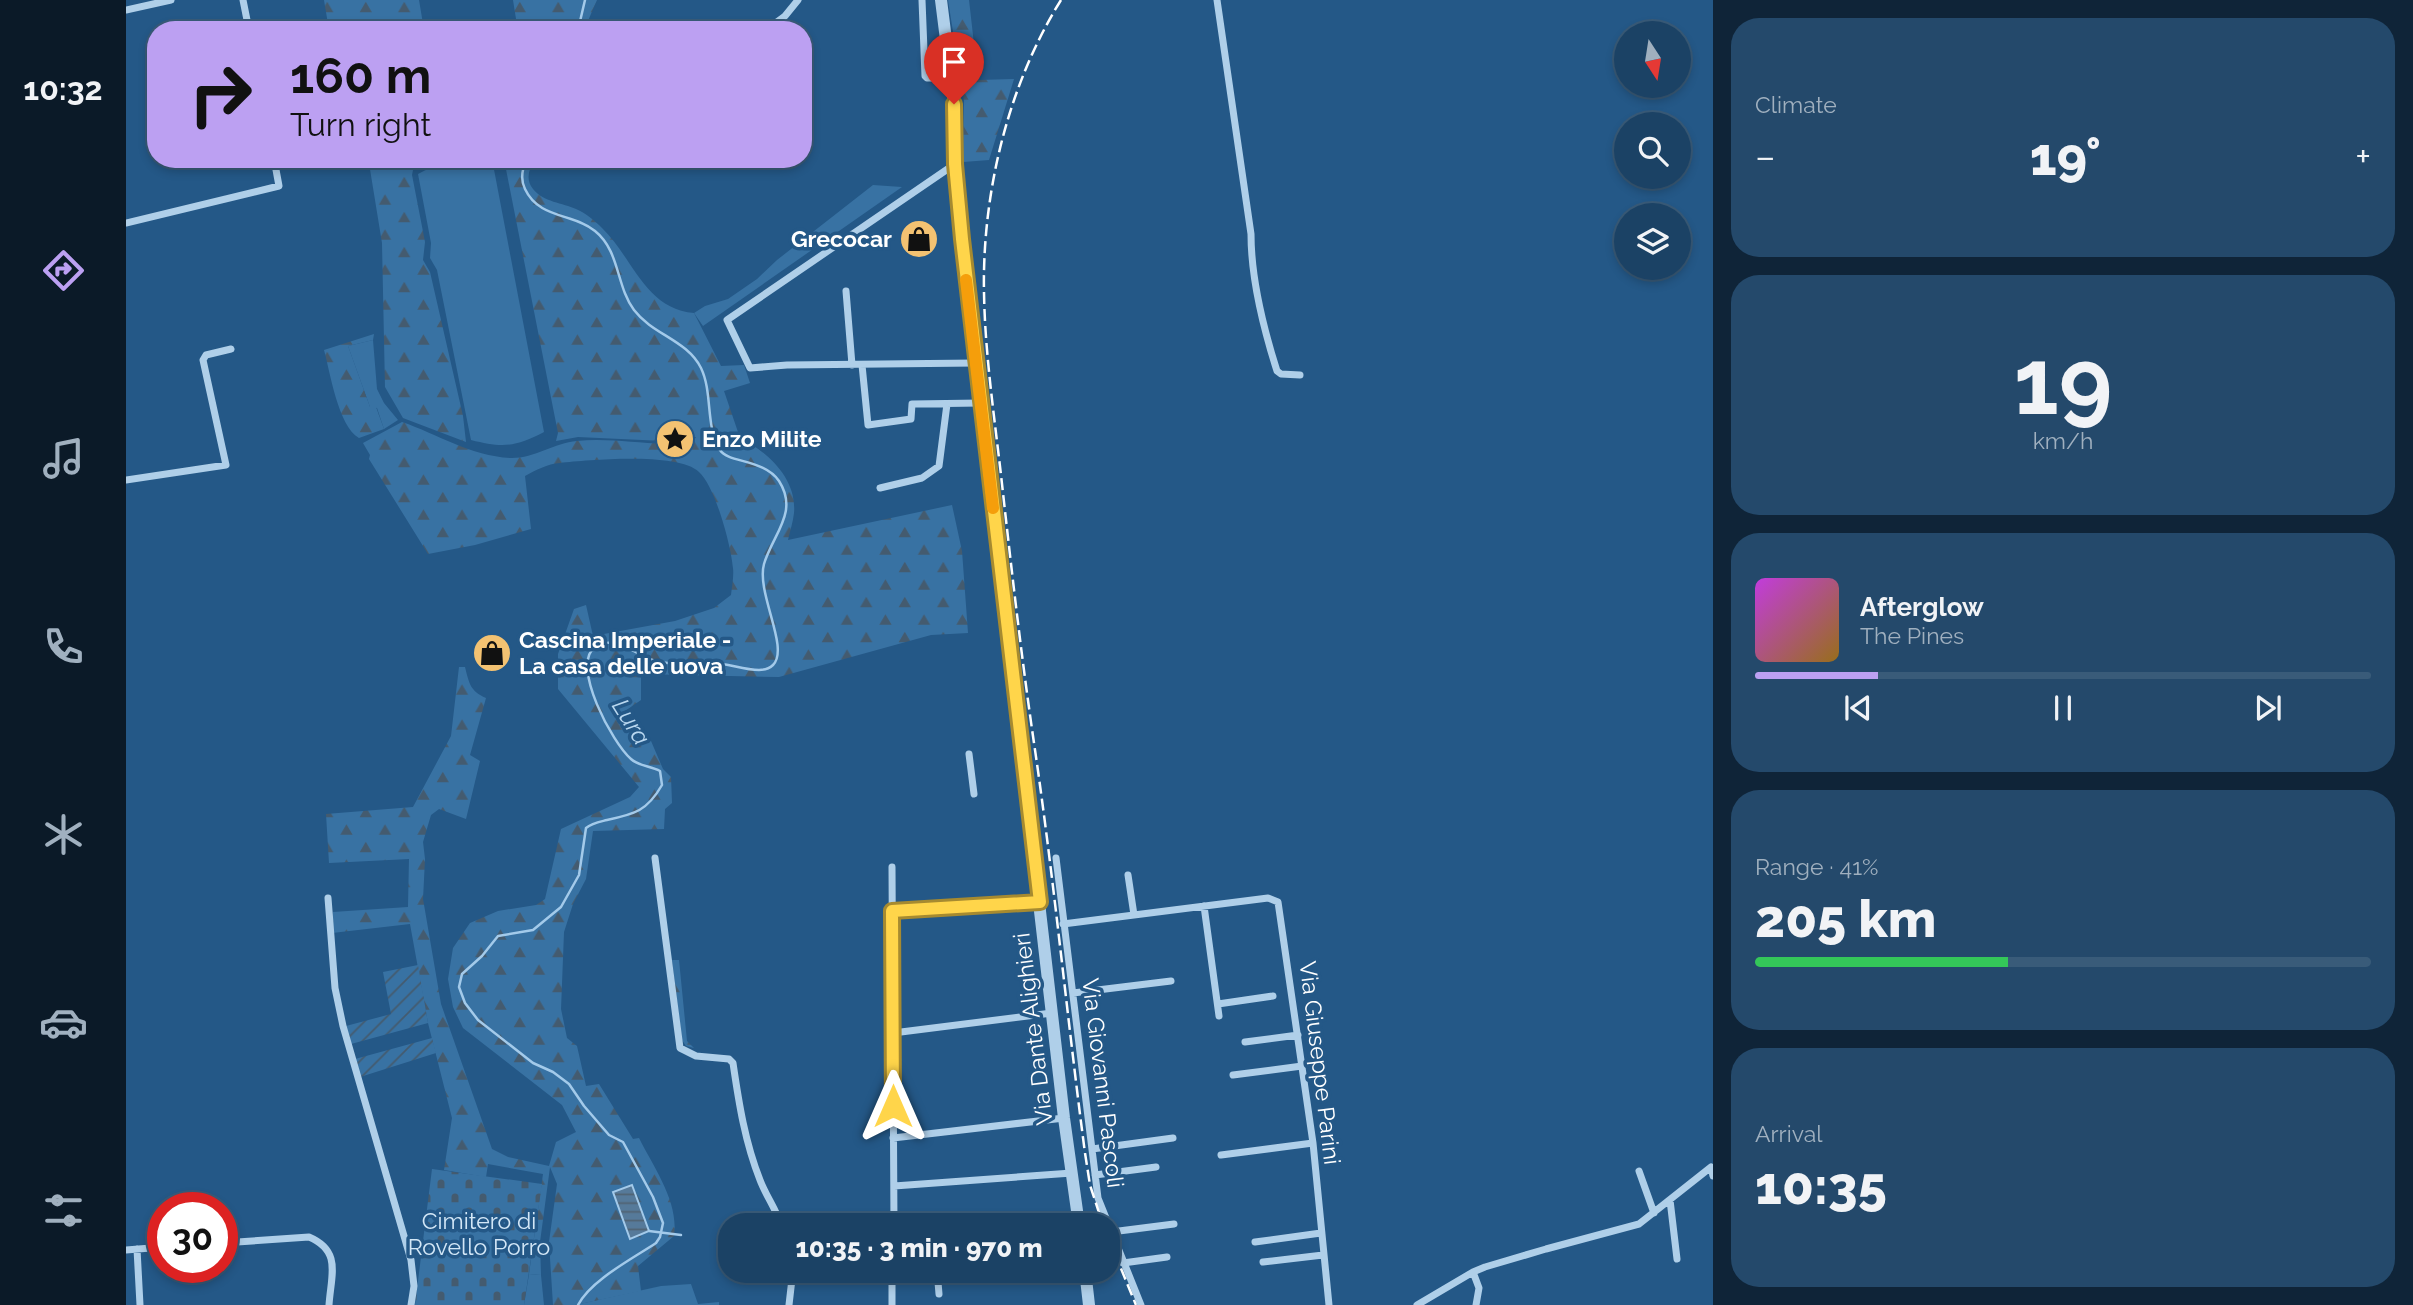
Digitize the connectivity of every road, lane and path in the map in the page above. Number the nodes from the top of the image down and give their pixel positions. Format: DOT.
graph roads {
  1 [pos="171,0"];
  2 [pos="243,0"];
  3 [pos="798,0"];
  4 [pos="922,0"];
  5 [pos="941,0"];
  6 [pos="1217,0"];
  7 [pos="126,10"];
  8 [pos="247,21"];
  9 [pos="778,21"];
  10 [pos="926,69"];
  11 [pos="955,164"];
  12 [pos="276,168"];
  13 [pos="126,223"];
  14 [pos="846,291"];
  15 [pos="231,349"];
  16 [pos="976,363"];
  17 [pos="852,365"];
  18 [pos="862,365"];
  19 [pos="1300,375"];
  20 [pos="947,404"];
  21 [pos="981,407"];
  22 [pos="126,480"];
  23 [pos="880,488"];
  24 [pos="969,754"];
  25 [pos="974,794"];
  26 [pos="655,858"];
  27 [pos="1056,858"];
  28 [pos="892,867"];
  29 [pos="1128,875"];
  30 [pos="328,898"];
  31 [pos="1040,902"];
  32 [pos="1204,906"];
  33 [pos="892,911"];
  34 [pos="1134,915"];
  35 [pos="1063,924"];
  36 [pos="1171,981"];
  37 [pos="1073,993"];
  38 [pos="1273,996"];
  39 [pos="1218,1004"];
  40 [pos="1052,1013"];
  41 [pos="1220,1016"];
  42 [pos="893,1033"];
  43 [pos="1298,1035"];
  44 [pos="1245,1042"];
  45 [pos="1302,1066"];
  46 [pos="1233,1075"];
  47 [pos="1064,1118"];
  48 [pos="893,1138"];
  49 [pos="1173,1138"];
  50 [pos="1313,1143"];
  51 [pos="1093,1149"];
  52 [pos="1222,1155"];
  53 [pos="1156,1167"];
  54 [pos="1711,1167"];
  55 [pos="1639,1171"];
  56 [pos="1072,1173"];
  57 [pos="1096,1175"];
  58 [pos="1713,1176"];
  59 [pos="894,1185"];
  60 [pos="1670,1200"];
  61 [pos="775,1213"];
  62 [pos="894,1213"];
  63 [pos="1077,1213"];
  64 [pos="1104,1213"];
  65 [pos="1654,1213"];
  66 [pos="1174,1224"];
  67 [pos="1120,1231"];
  68 [pos="1321,1233"];
  69 [pos="238,1242"];
  70 [pos="1255,1242"];
  71 [pos="147,1248"];
  72 [pos="137,1249"];
  73 [pos="126,1250"];
  74 [pos="1120,1255"];
  75 [pos="1323,1255"];
  76 [pos="1167,1257"];
  77 [pos="1677,1259"];
  78 [pos="1263,1262"];
  79 [pos="1123,1263"];
  80 [pos="1473,1272"];
  81 [pos="792,1283"];
  82 [pos="892,1283"];
  83 [pos="938,1283"];
  84 [pos="1086,1283"];
  85 [pos="939,1294"];
  86 [pos="140,1305"];
  87 [pos="329,1305"];
  88 [pos="411,1305"];
  89 [pos="789,1305"];
  90 [pos="892,1305"];
  91 [pos="1089,1305"];
  92 [pos="1141,1305"];
  93 [pos="1329,1305"];
  94 [pos="1417,1305"];
  95 [pos="1476,1305"];
  1 -- 7 [label="street"];
  2 -- 8 [label="street"];
  3 -- 9 [label="street"];
  4 -- 10 [label="street"];
  5 -- 11 [label="street, Via Dante Alighieri"];
  6 -- 19 [label="street"];
  11 -- 16 [label="street, Via Dante Alighieri"];
  11 -- 17 [label="street"];
  12 -- 13 [label="street"];
  14 -- 17 [label="street"];
  15 -- 22 [label="street"];
  16 -- 18 [label="street"];
  16 -- 21 [label="street, Via Dante Alighieri"];
  17 -- 18 [label="street"];
  18 -- 20 [label="street"];
  20 -- 21 [label="street"];
  20 -- 23 [label="street"];
  21 -- 31 [label="street, Via Dante Alighieri"];
  24 -- 25 [label="street"];
  26 -- 61 [label="street"];
  27 -- 35 [label="street, Via Giovanni Pascoli"];
  28 -- 33 [label="street"];
  29 -- 34 [label="street"];
  30 -- 88 [label="street"];
  31 -- 33 [label="street"];
  31 -- 40 [label="street, Via Dante Alighieri"];
  32 -- 34 [label="street, Via Giuseppe Parini"];
  32 -- 39 [label="street"];
  32 -- 43 [label="street, Via Giuseppe Parini"];
  33 -- 42 [label="street"];
  34 -- 35 [label="street, Via Giuseppe Parini"];
  35 -- 37 [label="street, Via Giovanni Pascoli"];
  36 -- 37 [label="street"];
  37 -- 51 [label="street, Via Giovanni Pascoli"];
  38 -- 39 [label="street"];
  39 -- 41 [label="street"];
  40 -- 42 [label="street"];
  40 -- 47 [label="street, Via Dante Alighieri"];
  42 -- 48 [label="street"];
  43 -- 44 [label="street"];
  43 -- 45 [label="street, Via Giuseppe Parini"];
  45 -- 46 [label="street"];
  45 -- 50 [label="street, Via Giuseppe Parini"];
  47 -- 48 [label="street"];
  47 -- 56 [label="street, Via Dante Alighieri"];
  48 -- 59 [label="street"];
  49 -- 51 [label="street"];
  50 -- 52 [label="street"];
  50 -- 68 [label="street, Via Giuseppe Parini"];
  51 -- 57 [label="street, Via Giovanni Pascoli"];
  53 -- 57 [label="street"];
  54 -- 58 [label="street"];
  54 -- 60 [label="street"];
  55 -- 65 [label="street"];
  56 -- 59 [label="street"];
  56 -- 63 [label="street, Via Dante Alighieri"];
  57 -- 64 [label="street, Via Giovanni Pascoli"];
  59 -- 62 [label="street"];
  60 -- 65 [label="street"];
  60 -- 77 [label="street"];
  65 -- 80 [label="street"];
  66 -- 67 [label="street"];
  68 -- 70 [label="street"];
  68 -- 75 [label="street, Via Giuseppe Parini"];
  69 -- 87 [label="street"];
  71 -- 72 [label="street"];
  72 -- 73 [label="street"];
  72 -- 86 [label="street"];
  74 -- 79 [label="street, Via Giovanni Pascoli"];
  75 -- 78 [label="street"];
  75 -- 93 [label="street, Via Giuseppe Parini"];
  76 -- 79 [label="street"];
  79 -- 92 [label="street, Via Giovanni Pascoli"];
  80 -- 94 [label="street"];
  80 -- 95 [label="street"];
  81 -- 89 [label="street"];
  82 -- 90 [label="street"];
  83 -- 85 [label="street"];
  84 -- 91 [label="street"];
}
